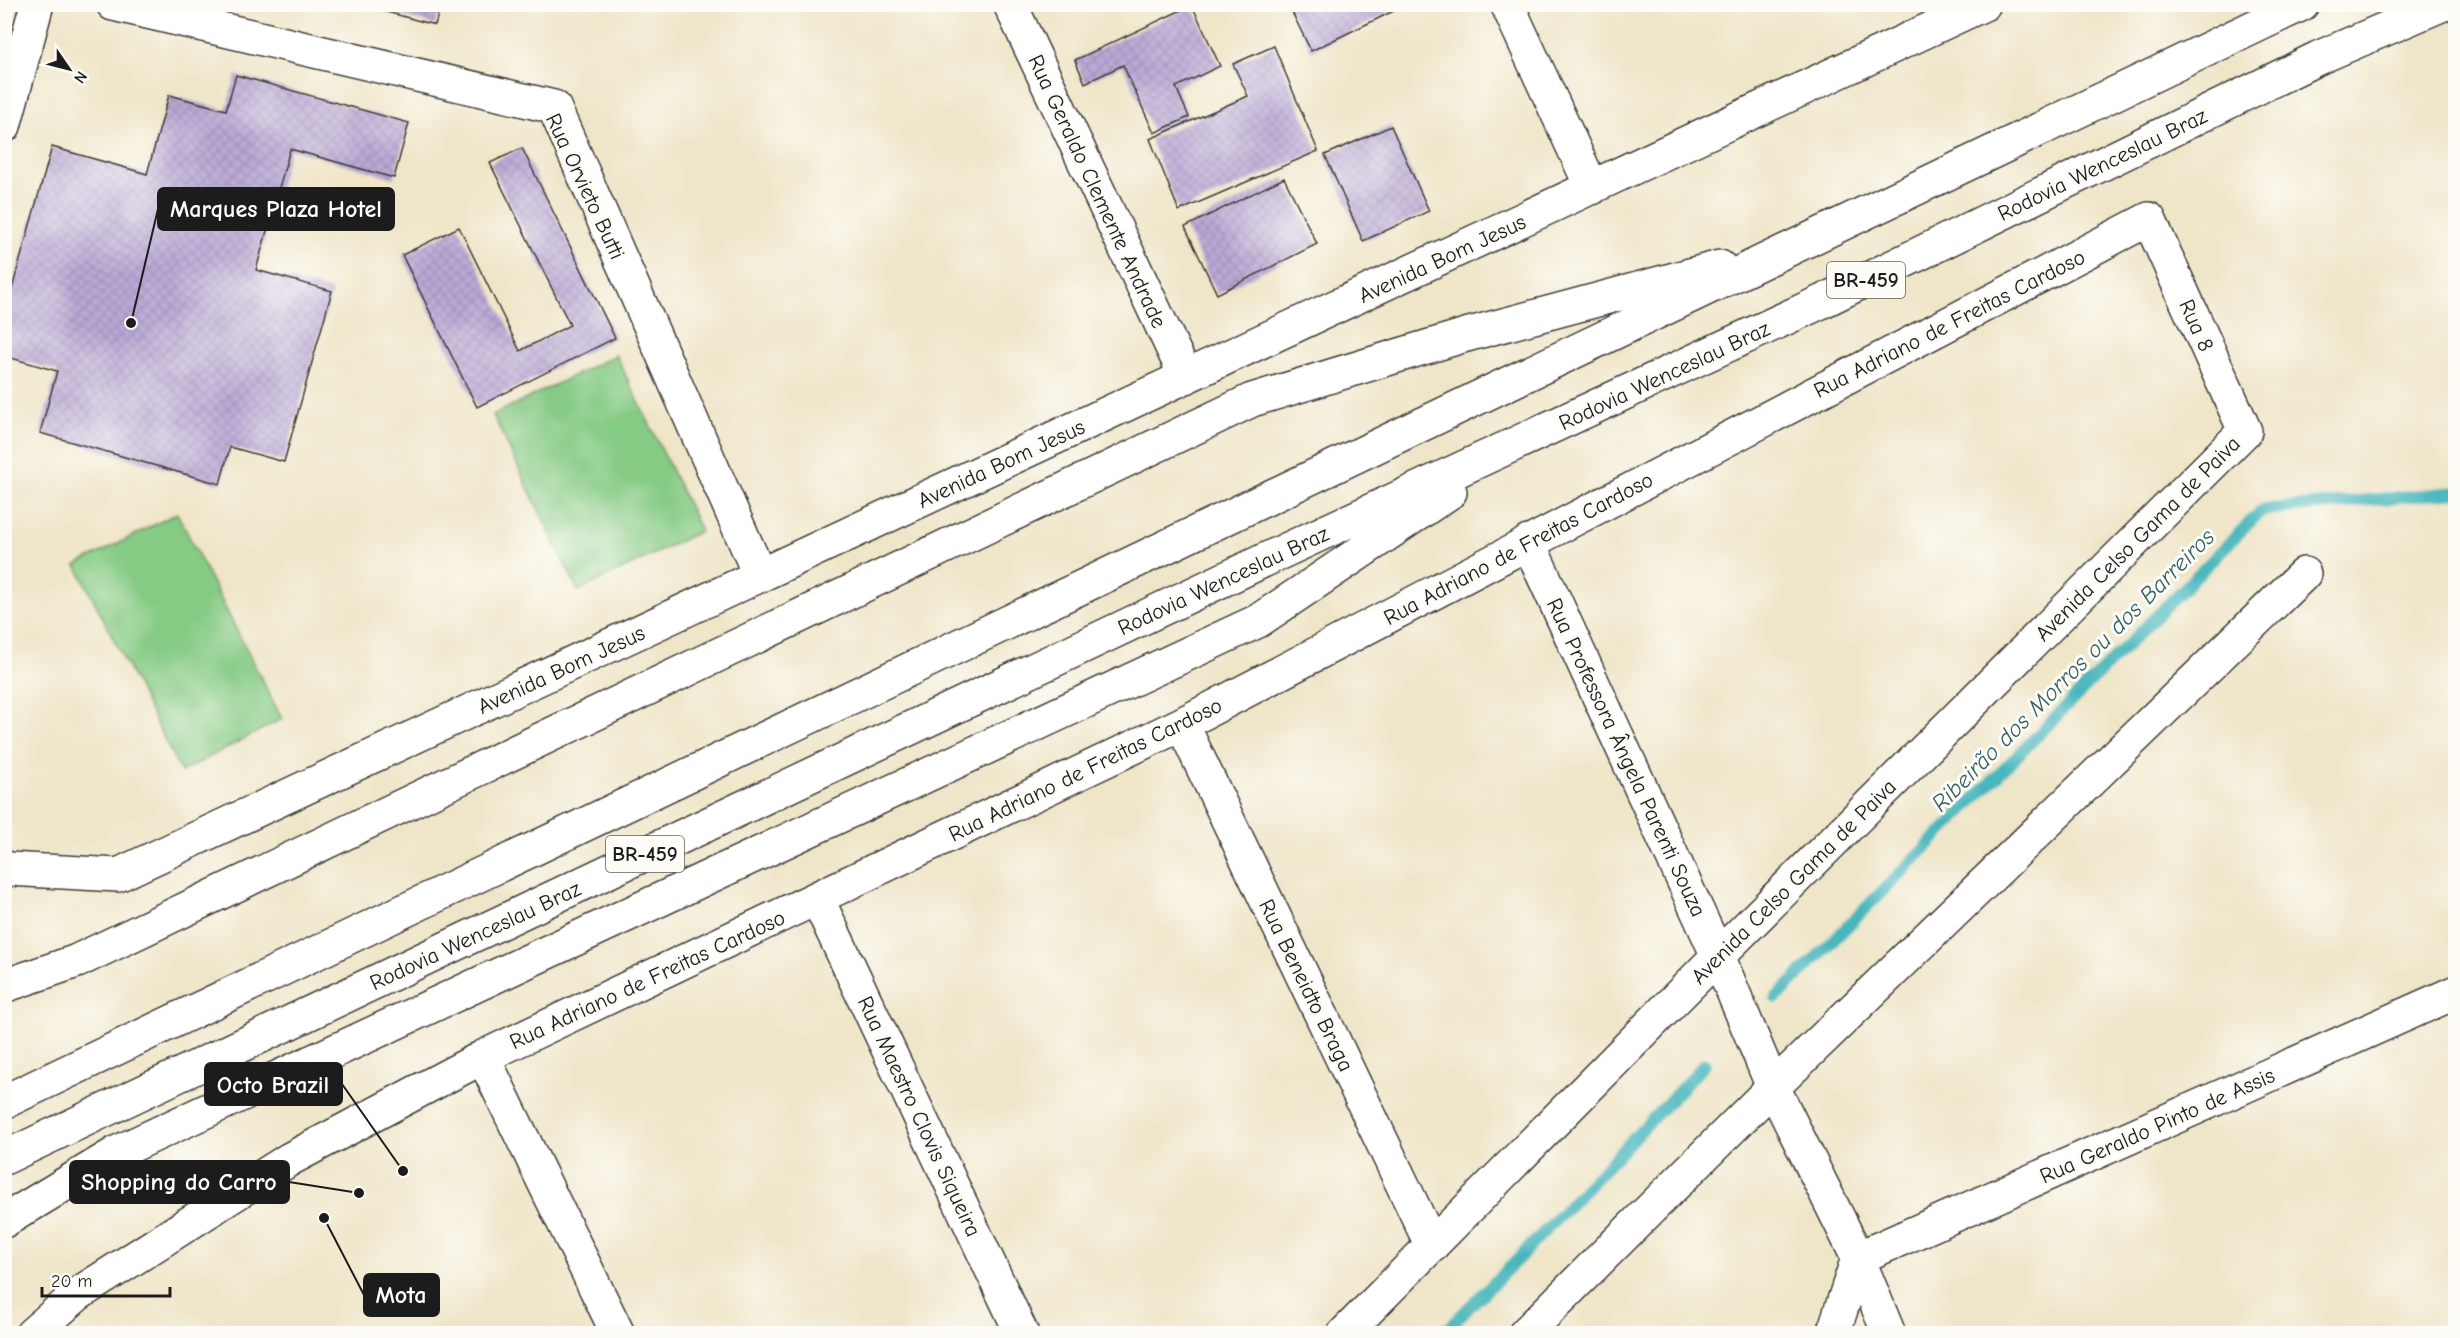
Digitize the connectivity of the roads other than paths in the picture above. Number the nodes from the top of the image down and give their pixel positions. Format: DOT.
graph roads {
  1 [pos="37,4"];
  2 [pos="113,4"];
  3 [pos="1010,4"];
  4 [pos="1507,4"];
  5 [pos="1984,4"];
  6 [pos="2302,4"];
  7 [pos="2444,4"];
  8 [pos="4,126"];
  9 [pos="1592,188"];
  10 [pos="2149,219"];
  11 [pos="1797,247"];
  12 [pos="1823,301"];
  13 [pos="1186,377"];
  14 [pos="2245,431"];
  15 [pos="1528,542"];
  16 [pos="2304,574"];
  17 [pos="760,576"];
  18 [pos="1182,724"];
  19 [pos="6,868"];
  20 [pos="817,898"];
  21 [pos="1718,956"];
  22 [pos="4,986"];
  23 [pos="2456,992"];
  24 [pos="483,1057"];
  25 [pos="1773,1087"];
  26 [pos="4,1102"];
  27 [pos="4,1158"];
  28 [pos="4,1221"];
  29 [pos="1432,1246"];
  30 [pos="1858,1258"];
  31 [pos="32,1334"];
  32 [pos="618,1334"];
  33 [pos="1022,1334"];
  34 [pos="1344,1334"];
  35 [pos="1525,1334"];
  36 [pos="1833,1334"];
  37 [pos="1889,1334"];
  1 -- 8 [label="street"];
  2 -- 17 [label="street, Rua Orvieto Butti"];
  3 -- 13 [label="street, Rua Geraldo Clemente Andrade"];
  4 -- 9 [label="street"];
  5 -- 9 [label="street, Avenida Bom Jesus"];
  6 -- 11 [label="street, BR-459"];
  7 -- 12 [label="street, Rodovia Wenceslau Braz / BR-459"];
  9 -- 13 [label="street, Avenida Bom Jesus"];
  10 -- 14 [label="street, Rua 8"];
  10 -- 15 [label="street, Rua Adriano de Freitas Cardoso"];
  11 -- 22 [label="street"];
  11 -- 26 [label="street, BR-459"];
  12 -- 27 [label="street, Rodovia Wenceslau Braz / BR-459"];
  12 -- 28 [label="street"];
  13 -- 17 [label="street, Avenida Bom Jesus"];
  14 -- 21 [label="street, Avenida Celso Gama de Paiva"];
  15 -- 18 [label="street, Rua Adriano de Freitas Cardoso"];
  15 -- 21 [label="street, Rua Professora Ângela Parenti Souza"];
  16 -- 25 [label="street"];
  17 -- 19 [label="street, Avenida Bom Jesus"];
  18 -- 20 [label="street, Rua Adriano de Freitas Cardoso"];
  18 -- 29 [label="street, Rua Beneidto Braga"];
  20 -- 24 [label="street, Rua Adriano de Freitas Cardoso"];
  20 -- 33 [label="street, Rua Maestro Clovis Siqueira"];
  21 -- 25 [label="street, Rua Professora Ângela Parenti Souza"];
  21 -- 29 [label="street, Avenida Celso Gama de Paiva"];
  23 -- 30 [label="street, Rua Geraldo Pinto de Assis"];
  24 -- 31 [label="street, Rua Adriano de Freitas Cardoso"];
  24 -- 32 [label="street"];
  25 -- 30 [label="street, Rua Professora Ângela Parenti Souza"];
  25 -- 35 [label="street"];
  29 -- 34 [label="street, Avenida Celso Gama de Paiva"];
  30 -- 36 [label="street"];
  30 -- 37 [label="street, Rua Professora Ângela Parenti Souza"];
}
